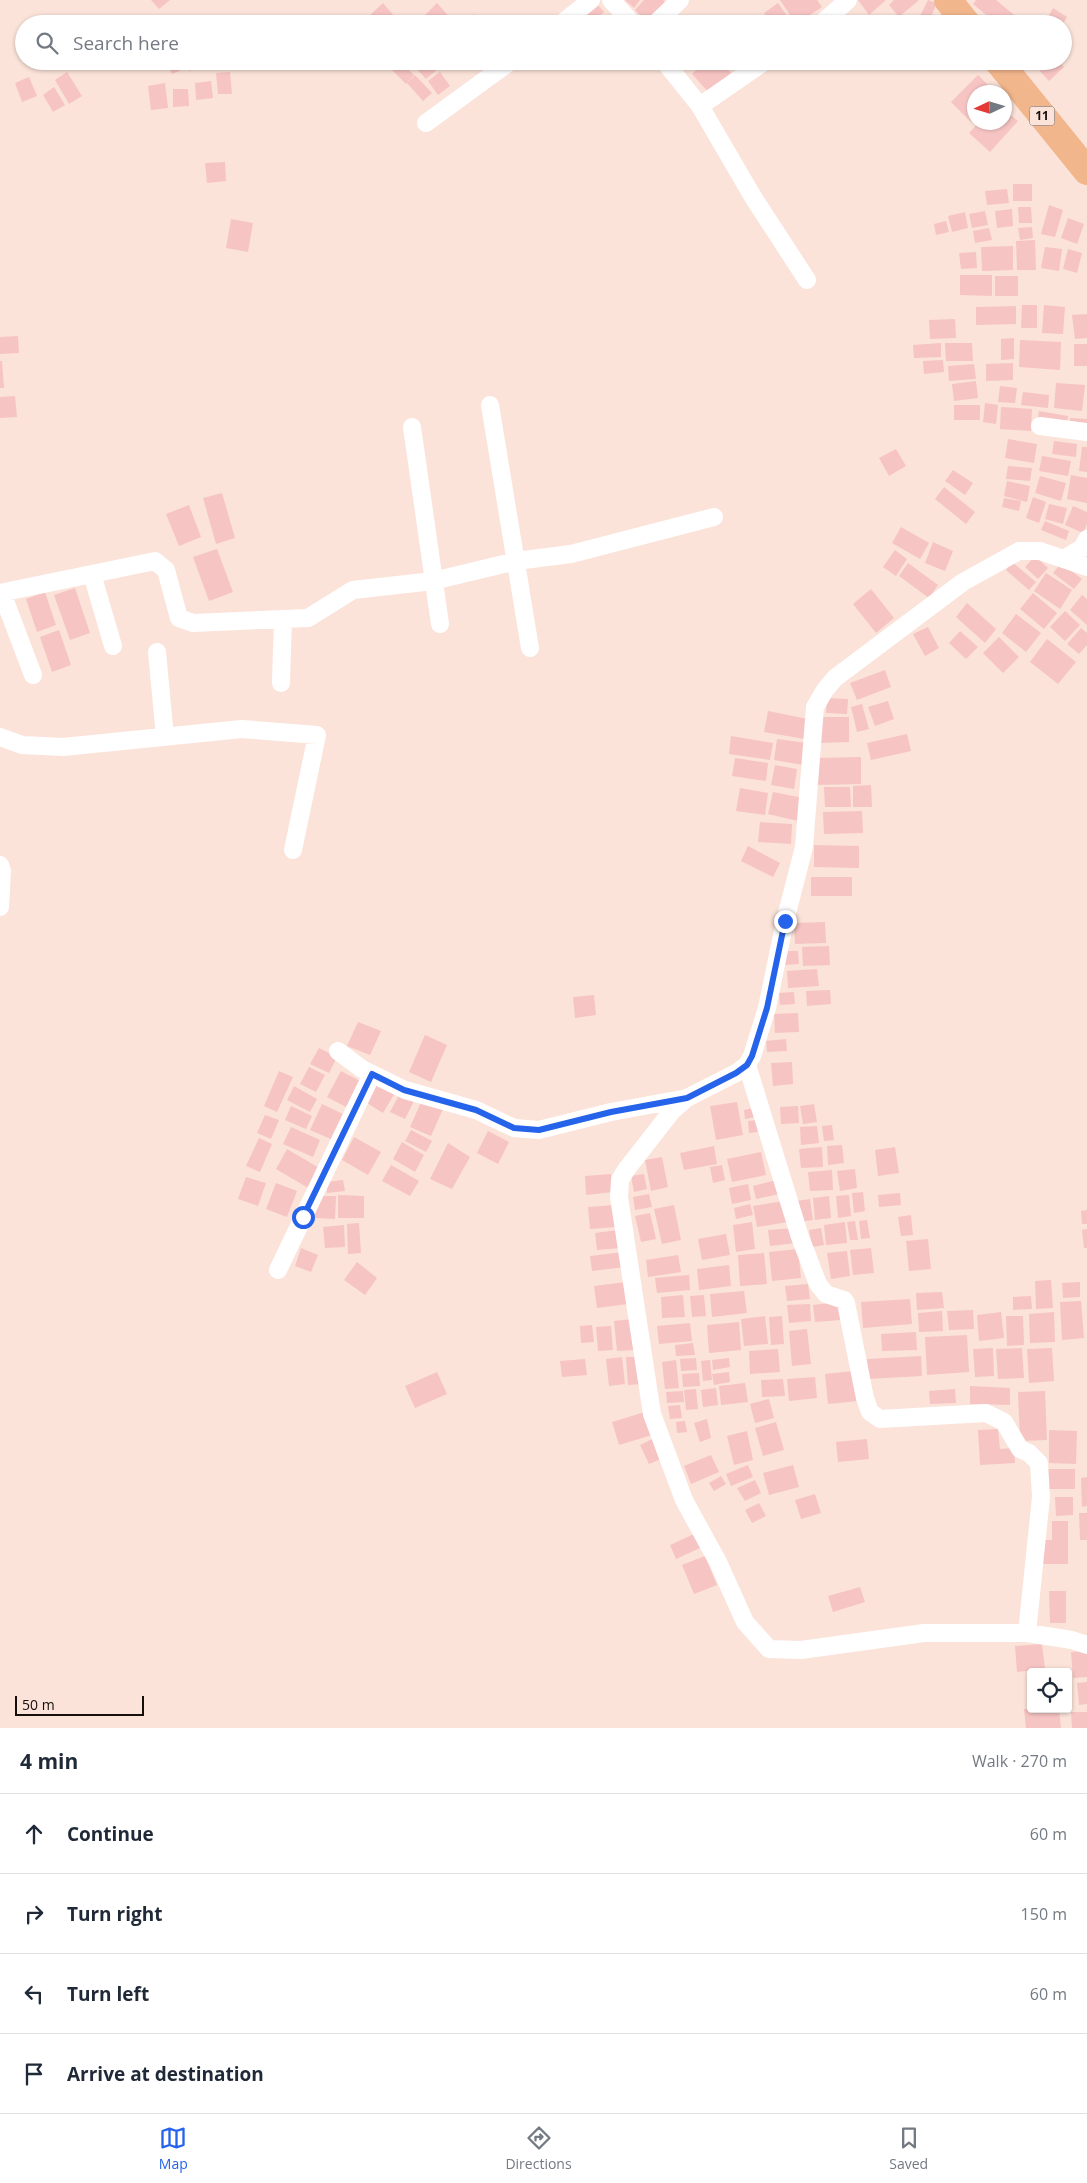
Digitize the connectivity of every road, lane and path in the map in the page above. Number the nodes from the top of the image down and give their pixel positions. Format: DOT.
graph roads {
  1 [pos="591,0"];
  2 [pos="610,0"];
  3 [pos="680,0"];
  4 [pos="848,0"];
  5 [pos="948,0"];
  6 [pos="573,15"];
  7 [pos="624,15"];
  8 [pos="664,15"];
  9 [pos="831,15"];
  10 [pos="960,15"];
  11 [pos="500,70"];
  12 [pos="671,70"];
  13 [pos="752,70"];
  14 [pos="1005,70"];
  15 [pos="700,106"];
  16 [pos="426,123"];
  17 [pos="1087,171"];
  18 [pos="807,280"];
  19 [pos="490,405"];
  20 [pos="1040,426"];
  21 [pos="412,427"];
  22 [pos="1087,432"];
  23 [pos="714,517"];
  24 [pos="1087,539"];
  25 [pos="1064,559"];
  26 [pos="516,561"];
  27 [pos="1087,567"];
  28 [pos="92,574"];
  29 [pos="433,581"];
  30 [pos="1,593"];
  31 [pos="283,619"];
  32 [pos="440,624"];
  33 [pos="114,646"];
  34 [pos="530,648"];
  35 [pos="157,652"];
  36 [pos="33,675"];
  37 [pos="281,683"];
  38 [pos="0,737"];
  39 [pos="165,737"];
  40 [pos="293,850"];
  41 [pos="0,865"];
  42 [pos="0,907"];
  43 [pos="338,1051"];
  44 [pos="747,1065"];
  45 [pos="372,1074"];
  46 [pos="687,1098"];
  47 [pos="278,1270"];
  48 [pos="1027,1633"];
  49 [pos="1087,1645"];
  1 -- 6 [label="street"];
  2 -- 7 [label="street"];
  3 -- 8 [label="street"];
  4 -- 9 [label="street"];
  5 -- 10 [label="highway"];
  11 -- 16 [label="street"];
  12 -- 15 [label="street"];
  13 -- 15 [label="street"];
  14 -- 17 [label="highway, 11"];
  15 -- 18 [label="street"];
  19 -- 26 [label="street"];
  20 -- 22 [label="street"];
  21 -- 29 [label="street"];
  23 -- 26 [label="street"];
  24 -- 25 [label="street"];
  25 -- 27 [label="street"];
  25 -- 44 [label="street"];
  26 -- 29 [label="street"];
  26 -- 34 [label="street"];
  28 -- 30 [label="street"];
  28 -- 31 [label="street"];
  28 -- 33 [label="street"];
  29 -- 31 [label="street"];
  29 -- 32 [label="street"];
  30 -- 36 [label="street"];
  31 -- 37 [label="street"];
  35 -- 39 [label="street"];
  38 -- 39 [label="street"];
  39 -- 40 [label="street"];
  41 -- 42 [label="street"];
  43 -- 45 [label="street"];
  44 -- 46 [label="street"];
  44 -- 48 [label="street"];
  45 -- 46 [label="street"];
  45 -- 47 [label="street"];
  46 -- 48 [label="street"];
  48 -- 49 [label="street"];
}
